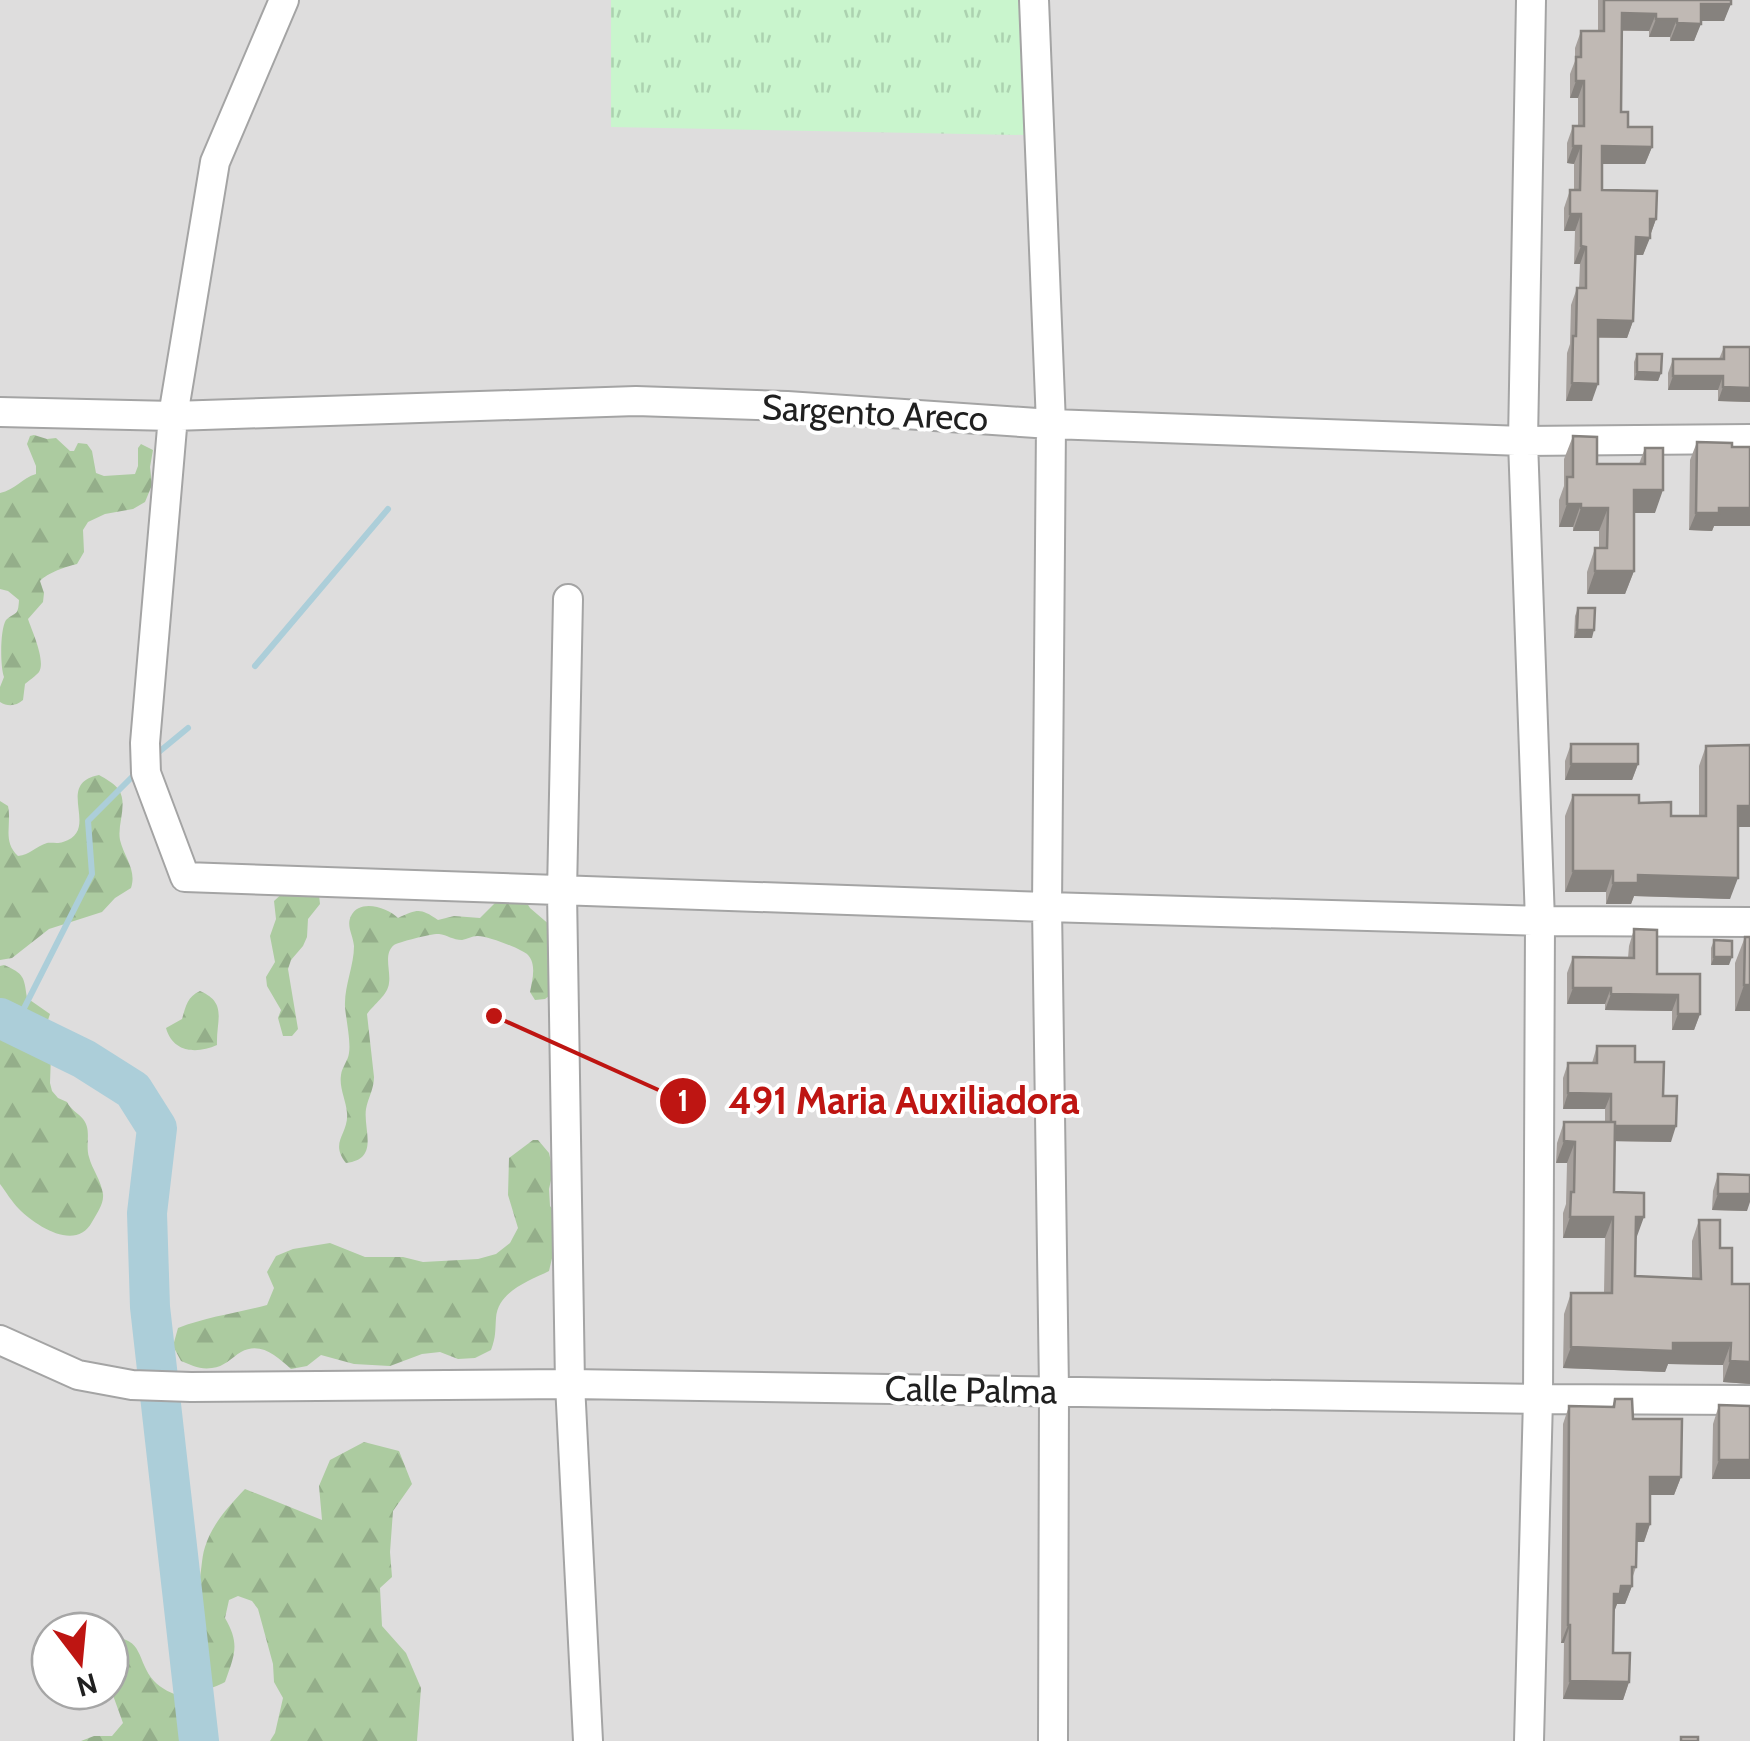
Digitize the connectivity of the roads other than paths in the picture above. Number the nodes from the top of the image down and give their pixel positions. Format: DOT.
graph roads {
  1 [pos="284,0"];
  2 [pos="1034,0"];
  3 [pos="1531,0"];
  4 [pos="0,412"];
  5 [pos="172,416"];
  6 [pos="1052,424"];
  7 [pos="1750,439"];
  8 [pos="1522,441"];
  9 [pos="568,599"];
  10 [pos="562,892"];
  11 [pos="1047,907"];
  12 [pos="1540,921"];
  13 [pos="1750,922"];
  14 [pos="0,1340"];
  15 [pos="570,1384"];
  16 [pos="1054,1390"];
  17 [pos="1538,1399"];
  18 [pos="1750,1400"];
  19 [pos="588,1741"];
  20 [pos="1052,1741"];
  21 [pos="1529,1741"];
  1 -- 5 [label="street"];
  2 -- 6 [label="street"];
  3 -- 8 [label="street"];
  4 -- 5 [label="street, Sargento Areco"];
  5 -- 6 [label="street, Sargento Areco"];
  5 -- 10 [label="street"];
  6 -- 8 [label="street, Sargento Areco"];
  6 -- 11 [label="street"];
  7 -- 8 [label="street, Sargento Areco"];
  8 -- 12 [label="street"];
  9 -- 10 [label="street"];
  10 -- 11 [label="street"];
  10 -- 15 [label="street"];
  11 -- 12 [label="street"];
  11 -- 16 [label="street"];
  12 -- 13 [label="street"];
  12 -- 17 [label="street"];
  14 -- 15 [label="street, Calle Palma"];
  15 -- 16 [label="street, Calle Palma"];
  15 -- 19 [label="street"];
  16 -- 17 [label="street, Calle Palma"];
  16 -- 20 [label="street"];
  17 -- 18 [label="street, Calle Palma"];
  17 -- 21 [label="street"];
}
